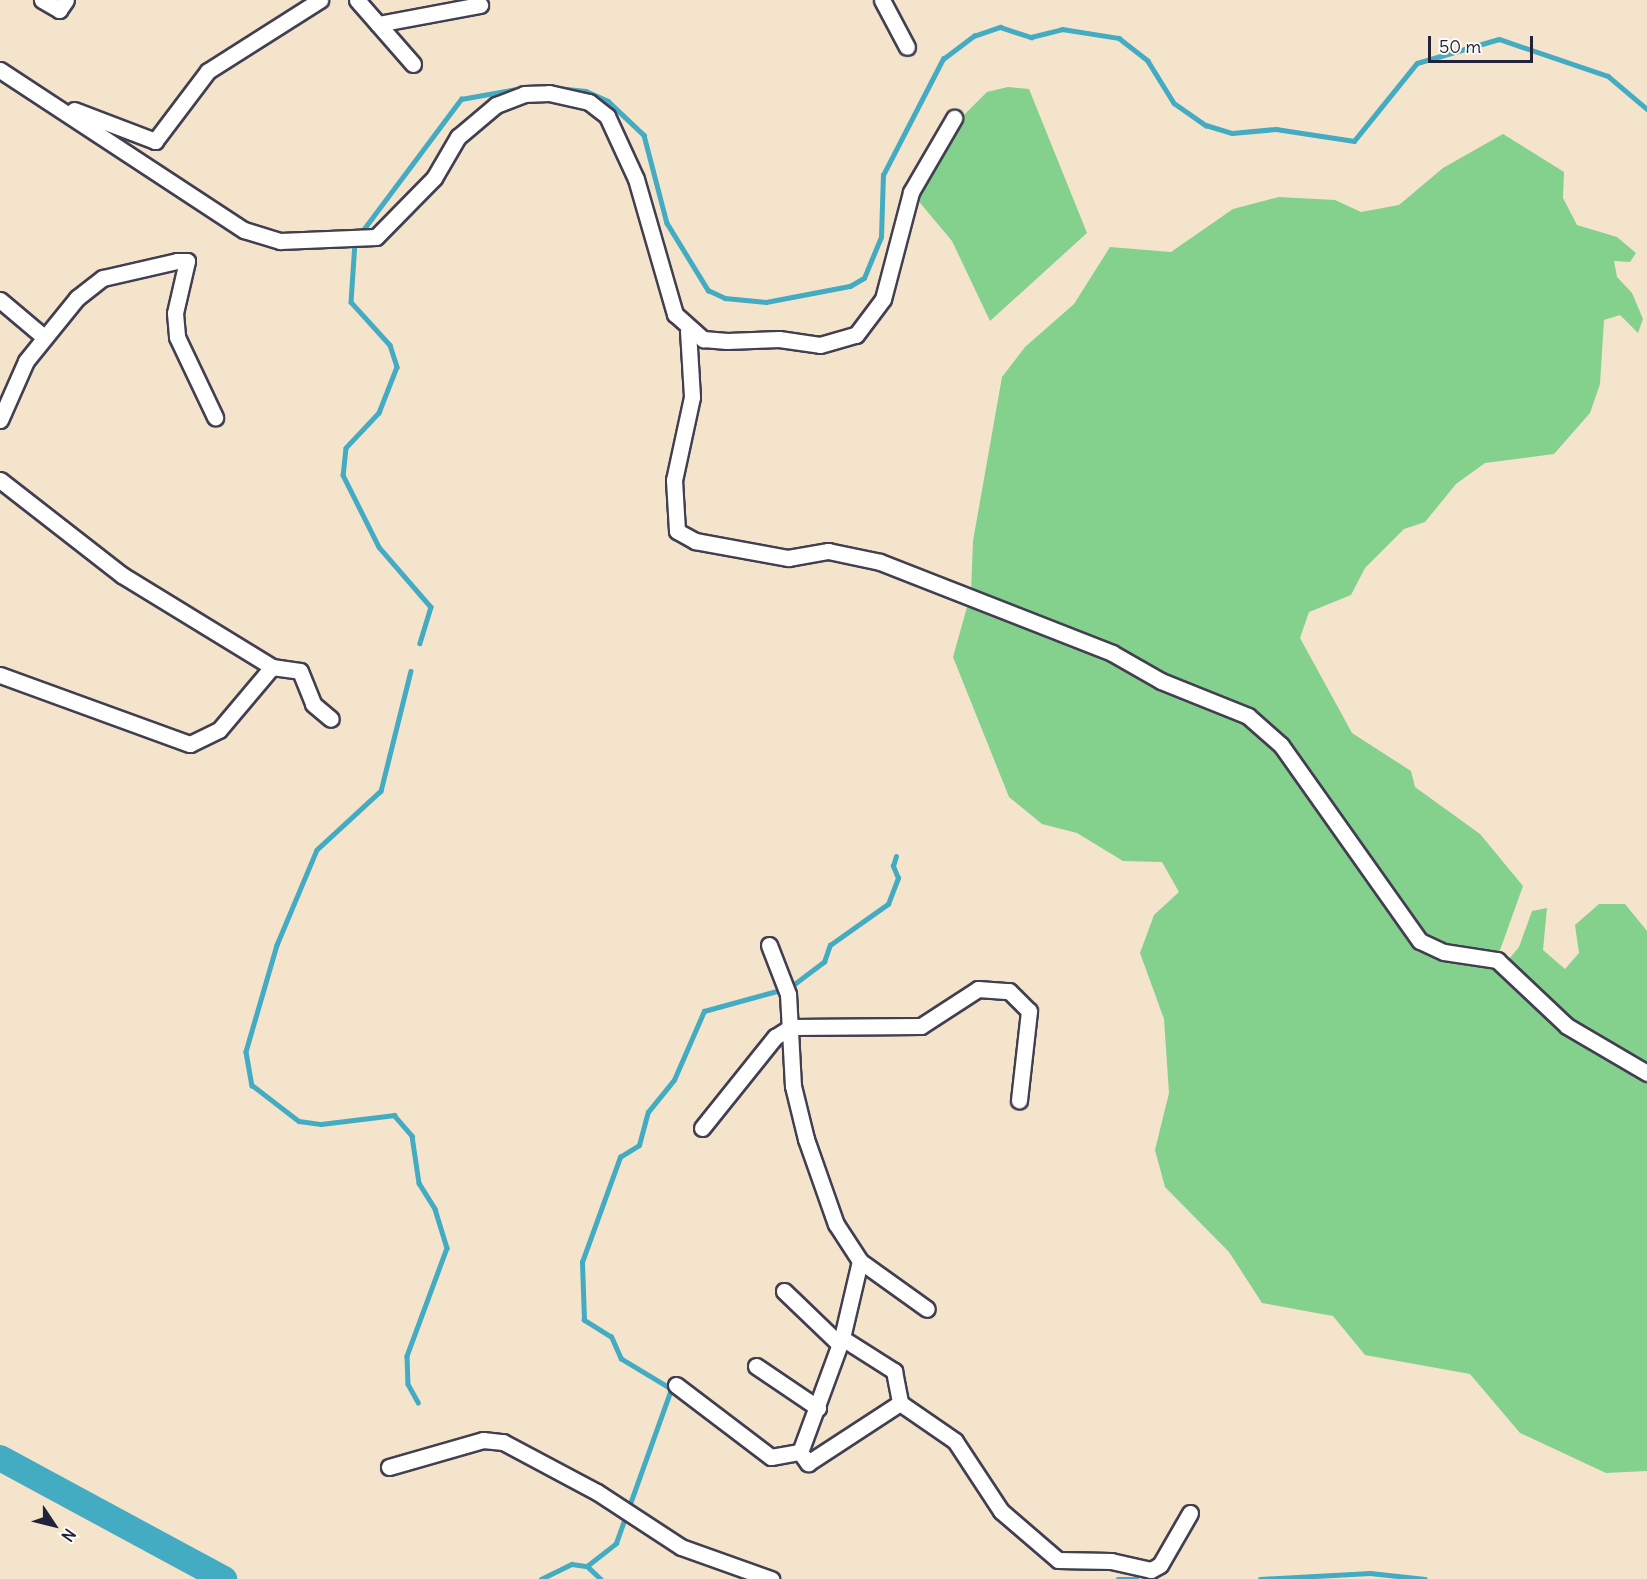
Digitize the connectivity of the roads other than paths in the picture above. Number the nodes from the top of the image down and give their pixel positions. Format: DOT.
graph roads {
  1 [pos="42,0"];
  2 [pos="66,0"];
  3 [pos="320,0"];
  4 [pos="357,0"];
  5 [pos="882,0"];
  6 [pos="480,5"];
  7 [pos="378,24"];
  8 [pos="907,47"];
  9 [pos="413,63"];
  10 [pos="0,70"];
  11 [pos="62,108"];
  12 [pos="954,118"];
  13 [pos="0,300"];
  14 [pos="688,331"];
  15 [pos="44,337"];
  16 [pos="214,417"];
  17 [pos="0,420"];
  18 [pos="0,480"];
  19 [pos="272,667"];
  20 [pos="0,675"];
  21 [pos="331,719"];
  22 [pos="769,945"];
  23 [pos="791,1027"];
  24 [pos="1647,1073"];
  25 [pos="1019,1100"];
  26 [pos="702,1128"];
  27 [pos="860,1261"];
  28 [pos="784,1291"];
  29 [pos="927,1309"];
  30 [pos="841,1341"];
  31 [pos="756,1366"];
  32 [pos="676,1385"];
  33 [pos="900,1403"];
  34 [pos="818,1408"];
  35 [pos="800,1452"];
  36 [pos="389,1467"];
  37 [pos="1190,1513"];
  38 [pos="771,1579"];
  1 -- 2 [label="street"];
  3 -- 11 [label="street"];
  4 -- 7 [label="street"];
  5 -- 8 [label="street"];
  6 -- 7 [label="street"];
  7 -- 9 [label="street"];
  10 -- 11 [label="street"];
  11 -- 14 [label="street"];
  12 -- 14 [label="street"];
  13 -- 15 [label="street"];
  14 -- 24 [label="street"];
  15 -- 16 [label="street"];
  15 -- 17 [label="street"];
  18 -- 19 [label="street"];
  19 -- 20 [label="street"];
  19 -- 21 [label="street"];
  22 -- 23 [label="street"];
  23 -- 25 [label="street"];
  23 -- 26 [label="street"];
  23 -- 27 [label="street"];
  27 -- 29 [label="street"];
  27 -- 30 [label="street"];
  28 -- 30 [label="street"];
  30 -- 33 [label="street"];
  30 -- 34 [label="street"];
  31 -- 34 [label="street"];
  32 -- 35 [label="street"];
  33 -- 35 [label="street"];
  33 -- 37 [label="street"];
  34 -- 35 [label="street"];
  36 -- 38 [label="street"];
}
